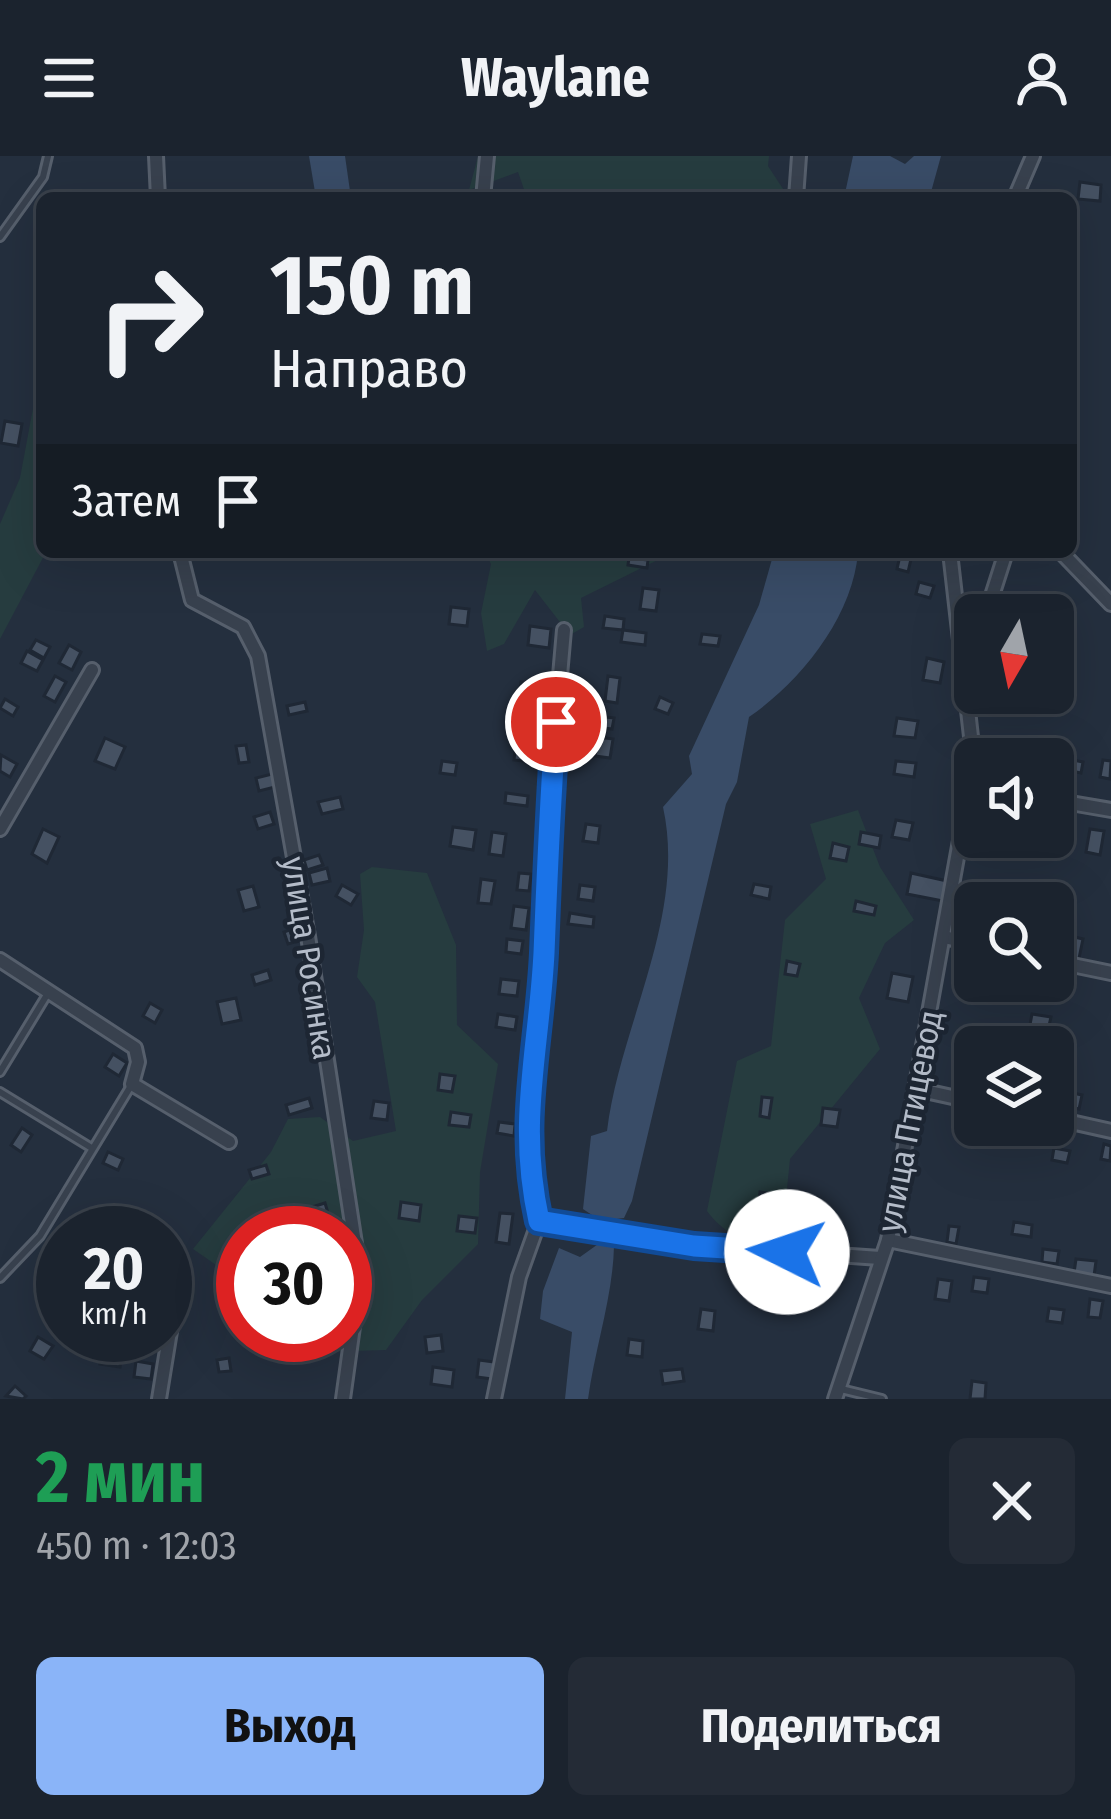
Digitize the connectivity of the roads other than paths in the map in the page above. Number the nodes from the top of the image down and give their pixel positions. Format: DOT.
graph roads {
  1 [pos="48,156"];
  2 [pos="156,156"];
  3 [pos="487,156"];
  4 [pos="800,156"];
  5 [pos="1033,156"];
  6 [pos="158,192"];
  7 [pos="484,192"];
  8 [pos="797,192"];
  9 [pos="1018,192"];
  10 [pos="0,237"];
  11 [pos="182,558"];
  12 [pos="951,558"];
  13 [pos="1004,558"];
  14 [pos="1066,558"];
  15 [pos="955,594"];
  16 [pos="992,594"];
  17 [pos="1111,604"];
  18 [pos="565,630"];
  19 [pos="92,670"];
  20 [pos="1074,804"];
  21 [pos="1111,810"];
  22 [pos="0,829"];
  23 [pos="958,858"];
  24 [pos="944,938"];
  25 [pos="954,940"];
  26 [pos="0,960"];
  27 [pos="1074,965"];
  28 [pos="1111,973"];
  29 [pos="49,992"];
  30 [pos="0,1072"];
  31 [pos="132,1084"];
  32 [pos="916,1090"];
  33 [pos="0,1092"];
  34 [pos="954,1098"];
  35 [pos="1074,1123"];
  36 [pos="1111,1131"];
  37 [pos="229,1142"];
  38 [pos="90,1147"];
  39 [pos="539,1221"];
  40 [pos="888,1240"];
  41 [pos="880,1258"];
  42 [pos="0,1278"];
  43 [pos="1111,1286"];
  44 [pos="165,1362"];
  45 [pos="836,1393"];
  46 [pos="159,1399"];
  47 [pos="344,1399"];
  48 [pos="494,1399"];
  49 [pos="882,1399"];
  1 -- 10 [label="lane"];
  2 -- 6 [label="street"];
  3 -- 7 [label="street"];
  4 -- 8 [label="street"];
  5 -- 9 [label="street"];
  11 -- 47 [label="street, улица Росинка"];
  12 -- 15 [label="street, улица Птицевод"];
  13 -- 16 [label="street"];
  14 -- 17 [label="street"];
  18 -- 39 [label="street"];
  19 -- 22 [label="street"];
  20 -- 21 [label="street"];
  23 -- 24 [label="street, улица Птицевод"];
  24 -- 25 [label="street"];
  24 -- 32 [label="street, улица Птицевод"];
  26 -- 29 [label="street"];
  27 -- 28 [label="street"];
  29 -- 30 [label="lane"];
  29 -- 31 [label="street"];
  31 -- 37 [label="street"];
  31 -- 38 [label="lane"];
  32 -- 34 [label="street"];
  32 -- 40 [label="street, улица Птицевод"];
  33 -- 38 [label="lane"];
  35 -- 36 [label="street"];
  38 -- 42 [label="lane"];
  39 -- 41 [label="street"];
  39 -- 48 [label="street"];
  40 -- 41 [label="street, улица Птицевод"];
  40 -- 43 [label="street"];
  41 -- 45 [label="street, улица Птицевод"];
  44 -- 46 [label="street"];
  45 -- 49 [label="lane"];
}
